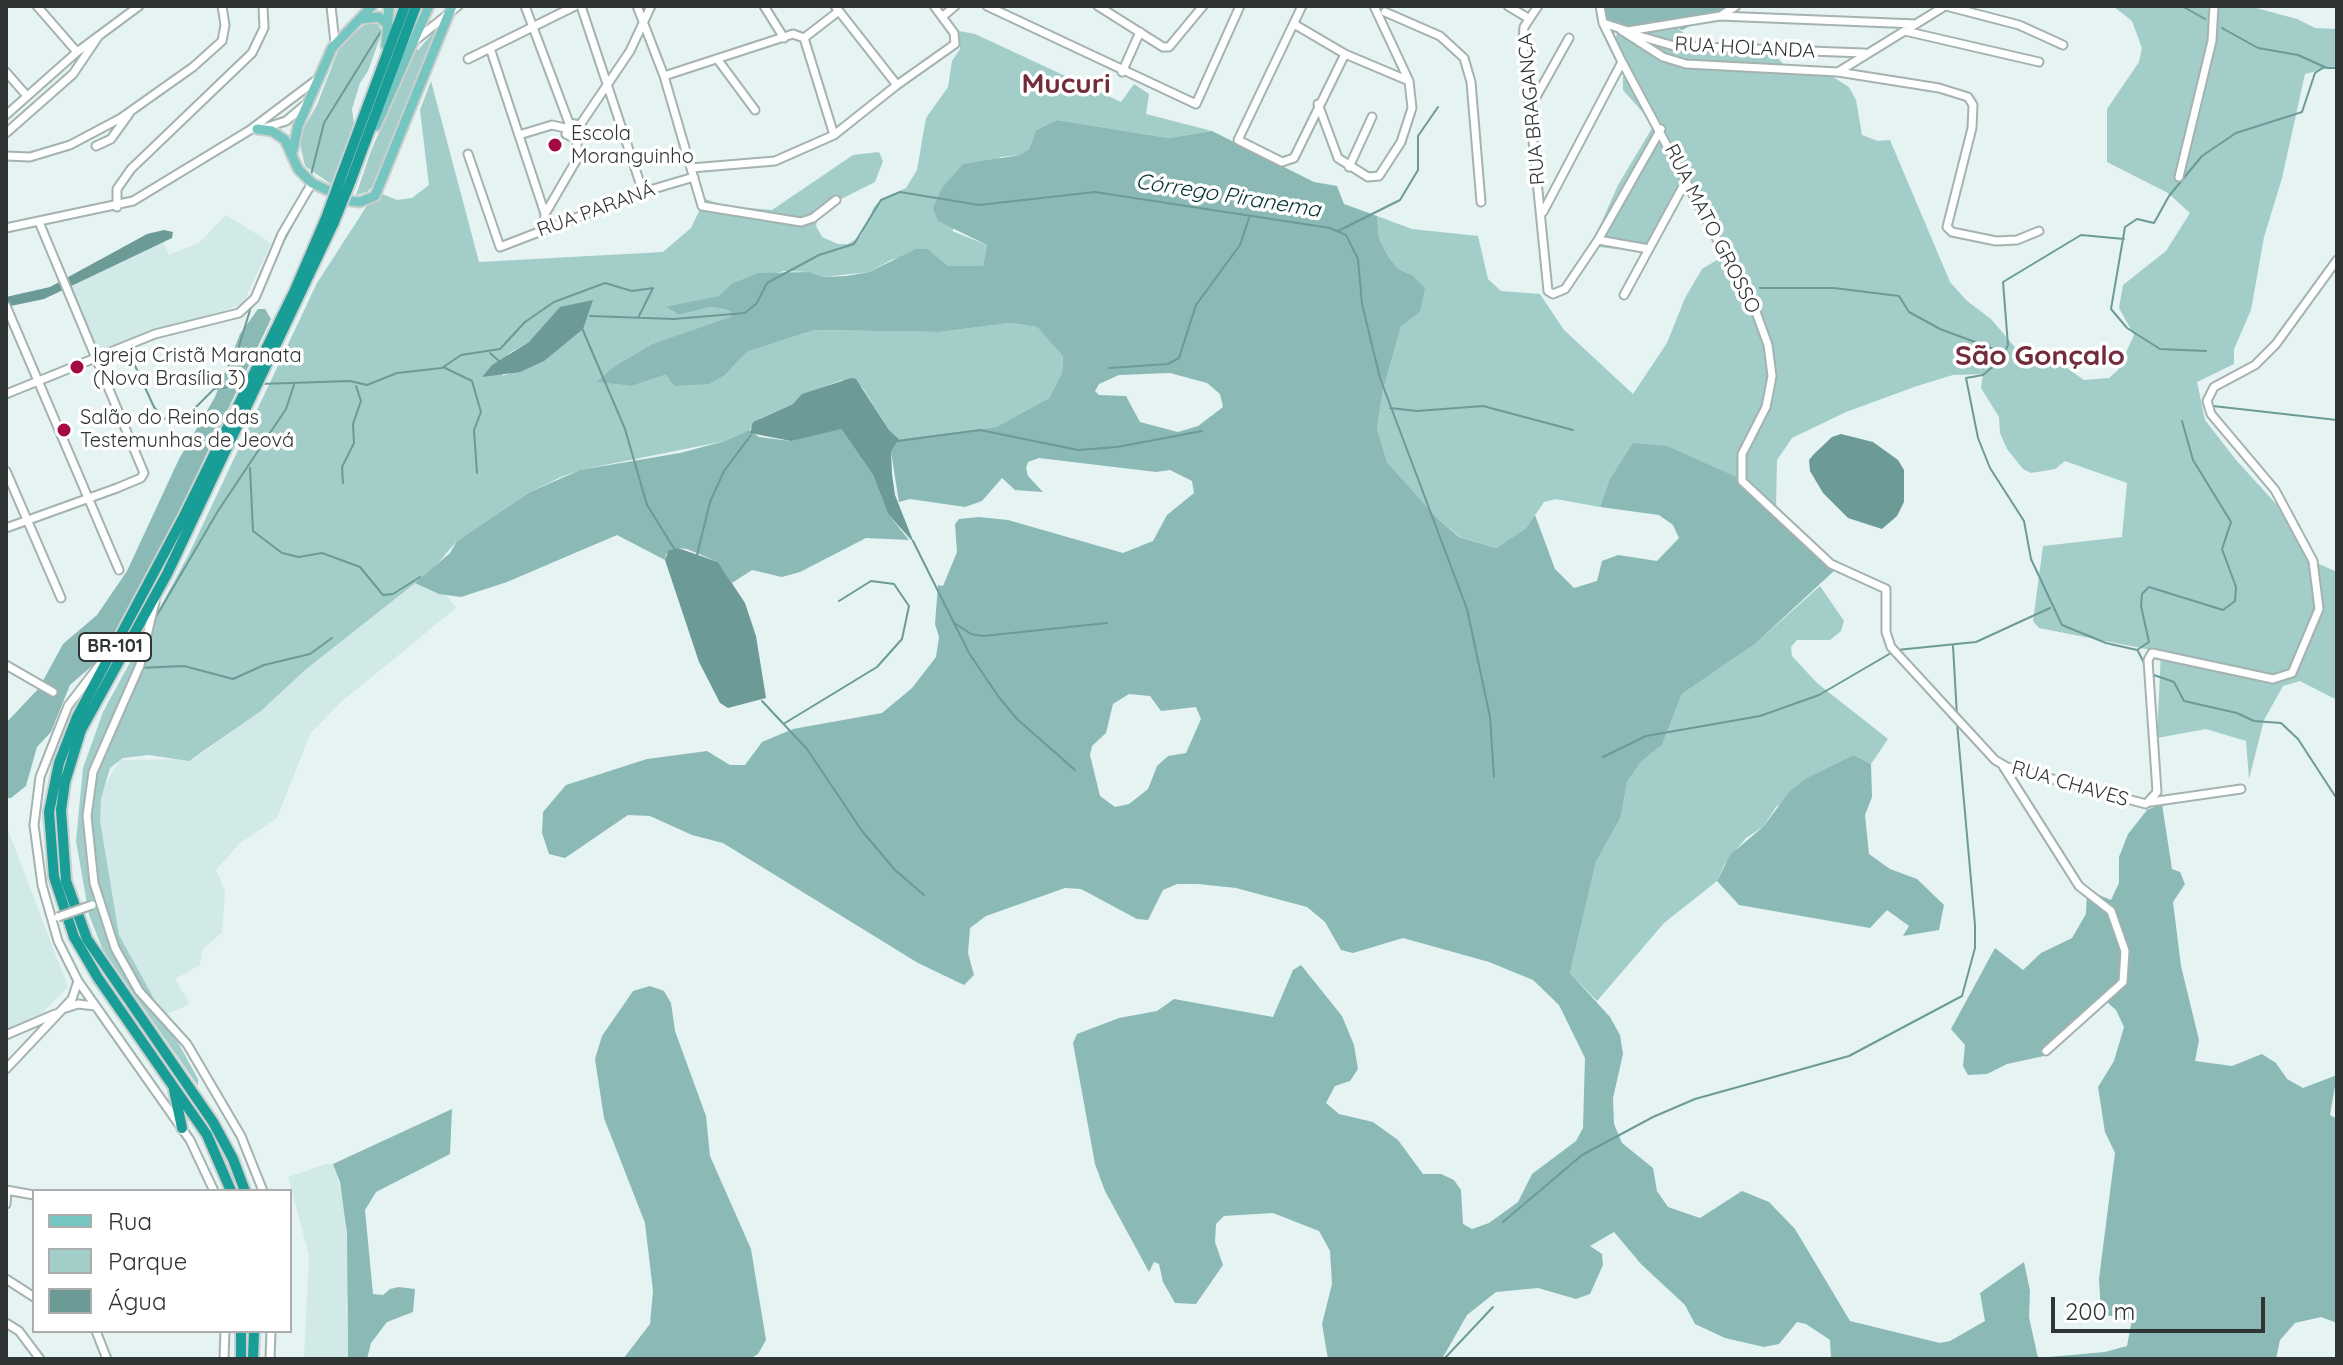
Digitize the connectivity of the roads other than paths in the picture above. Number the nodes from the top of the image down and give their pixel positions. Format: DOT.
graph roads {
  1 [pos="37,6"];
  2 [pos="222,6"];
  3 [pos="263,6"];
  4 [pos="331,6"];
  5 [pos="372,6"];
  6 [pos="389,6"];
  7 [pos="405,6"];
  8 [pos="416,6"];
  9 [pos="429,6"];
  10 [pos="525,6"];
  11 [pos="575,6"];
  12 [pos="581,6"];
  13 [pos="637,6"];
  14 [pos="651,6"];
  15 [pos="764,6"];
  16 [pos="934,6"];
  17 [pos="955,6"];
  18 [pos="987,6"];
  19 [pos="1098,6"];
  20 [pos="1203,6"];
  21 [pos="1240,6"];
  22 [pos="1302,6"];
  23 [pos="1374,6"];
  24 [pos="1508,6"];
  25 [pos="1538,6"];
  26 [pos="1736,6"];
  27 [pos="1945,6"];
  28 [pos="2214,6"];
  29 [pos="454,7"];
  30 [pos="1600,7"];
  31 [pos="132,8"];
  32 [pos="837,8"];
  33 [pos="1385,12"];
  34 [pos="1720,16"];
  35 [pos="942,17"];
  36 [pos="1528,18"];
  37 [pos="356,20"];
  38 [pos="1603,23"];
  39 [pos="643,24"];
  40 [pos="1294,24"];
  41 [pos="1916,24"];
  42 [pos="389,27"];
  43 [pos="533,27"];
  44 [pos="1625,31"];
  45 [pos="1905,31"];
  46 [pos="1140,32"];
  47 [pos="99,35"];
  48 [pos="784,38"];
  49 [pos="804,38"];
  50 [pos="1569,38"];
  51 [pos="335,43"];
  52 [pos="2063,45"];
  53 [pos="490,48"];
  54 [pos="77,52"];
  55 [pos="1864,53"];
  56 [pos="408,54"];
  57 [pos="1345,54"];
  58 [pos="468,59"];
  59 [pos="718,60"];
  60 [pos="1622,62"];
  61 [pos="2039,62"];
  62 [pos="6,72"];
  63 [pos="1122,72"];
  64 [pos="1838,72"];
  65 [pos="321,73"];
  66 [pos="664,76"];
  67 [pos="1409,81"];
  68 [pos="609,82"];
  69 [pos="897,85"];
  70 [pos="27,96"];
  71 [pos="309,100"];
  72 [pos="1318,104"];
  73 [pos="367,108"];
  74 [pos="1531,108"];
  75 [pos="755,110"];
  76 [pos="130,112"];
  77 [pos="6,115"];
  78 [pos="1372,117"];
  79 [pos="21,124"];
  80 [pos="6,125"];
  81 [pos="567,125"];
  82 [pos="580,125"];
  83 [pos="254,129"];
  84 [pos="1661,129"];
  85 [pos="6,133"];
  86 [pos="519,135"];
  87 [pos="834,135"];
  88 [pos="577,137"];
  89 [pos="96,146"];
  90 [pos="293,153"];
  91 [pos="361,154"];
  92 [pos="468,154"];
  93 [pos="6,156"];
  94 [pos="1349,167"];
  95 [pos="691,168"];
  96 [pos="694,177"];
  97 [pos="2179,177"];
  98 [pos="346,178"];
  99 [pos="1687,179"];
  100 [pos="312,183"];
  101 [pos="643,192"];
  102 [pos="836,200"];
  103 [pos="1481,202"];
  104 [pos="117,207"];
  105 [pos="1542,213"];
  106 [pos="545,214"];
  107 [pos="330,220"];
  108 [pos="39,222"];
  109 [pos="6,228"];
  110 [pos="544,229"];
  111 [pos="2039,231"];
  112 [pos="1598,240"];
  113 [pos="1649,249"];
  114 [pos="2337,260"];
  115 [pos="1624,295"];
  116 [pos="6,306"];
  117 [pos="94,359"];
  118 [pos="37,379"];
  119 [pos="6,394"];
  120 [pos="1747,445"];
  121 [pos="6,471"];
  122 [pos="88,499"];
  123 [pos="30,521"];
  124 [pos="6,528"];
  125 [pos="119,570"];
  126 [pos="156,595"];
  127 [pos="61,598"];
  128 [pos="114,649"];
  129 [pos="6,665"];
  130 [pos="53,692"];
  131 [pos="2001,765"];
  132 [pos="2241,789"];
  133 [pos="2151,802"];
  134 [pos="96,904"];
  135 [pos="54,918"];
  136 [pos="78,981"];
  137 [pos="95,1006"];
  138 [pos="55,1014"];
  139 [pos="6,1035"];
  140 [pos="2046,1051"];
  141 [pos="6,1069"];
  142 [pos="172,1084"];
  143 [pos="182,1128"];
  144 [pos="213,1189"];
  145 [pos="230,1189"];
  146 [pos="244,1189"];
  147 [pos="262,1189"];
  148 [pos="7,1190"];
  149 [pos="32,1195"];
  150 [pos="6,1204"];
  151 [pos="6,1279"];
  152 [pos="32,1296"];
  153 [pos="6,1323"];
  154 [pos="97,1333"];
  155 [pos="225,1333"];
  156 [pos="241,1333"];
  157 [pos="254,1333"];
  158 [pos="271,1333"];
  159 [pos="40,1359"];
  160 [pos="107,1359"];
  161 [pos="224,1359"];
  162 [pos="241,1359"];
  163 [pos="253,1359"];
  164 [pos="270,1359"];
  1 -- 54 [label="street"];
  2 -- 76 [label="street"];
  3 -- 104 [label="street"];
  4 -- 51 [label="street"];
  5 -- 37 [label="main road"];
  6 -- 42 [label="main road"];
  7 -- 73 [label="highway, BR-101"];
  8 -- 91 [label="highway, BR-101"];
  9 -- 56 [label="main road"];
  10 -- 43 [label="street"];
  11 -- 43 [label="street"];
  12 -- 68 [label="street"];
  13 -- 39 [label="street"];
  14 -- 39 [label="street"];
  15 -- 48 [label="street"];
  16 -- 35 [label="street"];
  17 -- 35 [label="street"];
  18 -- 63 [label="street"];
  19 -- 46 [label="street"];
  20 -- 46 [label="street"];
  21 -- 63 [label="street"];
  22 -- 40 [label="street"];
  23 -- 33 [label="street"];
  24 -- 36 [label="street, RUA BRAGANÇA"];
  25 -- 36 [label="street"];
  26 -- 34 [label="street"];
  27 -- 41 [label="street"];
  27 -- 52 [label="street"];
  28 -- 97 [label="street"];
  29 -- 56 [label="street"];
  29 -- 100 [label="main road"];
  30 -- 38 [label="street"];
  31 -- 47 [label="street"];
  32 -- 49 [label="street"];
  32 -- 69 [label="street"];
  33 -- 67 [label="street"];
  33 -- 103 [label="street"];
  34 -- 41 [label="street"];
  34 -- 44 [label="street"];
  35 -- 69 [label="street"];
  36 -- 74 [label="street, RUA BRAGANÇA"];
  37 -- 42 [label="main road"];
  37 -- 51 [label="main road"];
  38 -- 44 [label="street"];
  38 -- 60 [label="street, RUA MATO GROSSO"];
  39 -- 66 [label="street"];
  39 -- 68 [label="street"];
  40 -- 57 [label="street"];
  40 -- 72 [label="street"];
  41 -- 45 [label="street"];
  42 -- 73 [label="main road"];
  43 -- 53 [label="street"];
  43 -- 81 [label="street"];
  44 -- 55 [label="street, RUA HOLANDA"];
  44 -- 64 [label="street"];
  45 -- 55 [label="street"];
  45 -- 61 [label="street"];
  46 -- 63 [label="street"];
  47 -- 54 [label="street"];
  47 -- 79 [label="street"];
  48 -- 49 [label="street"];
  48 -- 59 [label="street"];
  49 -- 87 [label="street"];
  50 -- 74 [label="street"];
  51 -- 65 [label="main road"];
  53 -- 58 [label="street"];
  53 -- 86 [label="street"];
  54 -- 70 [label="street"];
  55 -- 64 [label="street"];
  56 -- 91 [label="main road"];
  57 -- 67 [label="street"];
  57 -- 72 [label="street"];
  59 -- 66 [label="street"];
  59 -- 75 [label="street"];
  60 -- 84 [label="street, RUA MATO GROSSO"];
  60 -- 105 [label="street"];
  62 -- 70 [label="street"];
  64 -- 111 [label="street"];
  65 -- 71 [label="main road"];
  65 -- 83 [label="street"];
  66 -- 95 [label="street"];
  67 -- 94 [label="street"];
  68 -- 82 [label="street"];
  68 -- 101 [label="street"];
  69 -- 87 [label="street"];
  70 -- 77 [label="street"];
  71 -- 83 [label="street"];
  71 -- 90 [label="main road"];
  72 -- 94 [label="street"];
  73 -- 98 [label="highway, BR-101"];
  74 -- 105 [label="street, RUA BRAGANÇA"];
  76 -- 89 [label="street"];
  76 -- 93 [label="street"];
  78 -- 94 [label="street"];
  79 -- 80 [label="street"];
  79 -- 85 [label="street"];
  81 -- 82 [label="street"];
  81 -- 86 [label="street"];
  81 -- 88 [label="street"];
  82 -- 88 [label="street"];
  83 -- 90 [label="main road"];
  83 -- 104 [label="street"];
  84 -- 99 [label="street, RUA MATO GROSSO"];
  84 -- 112 [label="street"];
  86 -- 106 [label="street"];
  87 -- 95 [label="street"];
  88 -- 106 [label="street"];
  90 -- 100 [label="main road"];
  91 -- 98 [label="highway, BR-101"];
  92 -- 110 [label="street, RUA PARANÁ"];
  95 -- 96 [label="street"];
  96 -- 101 [label="street, RUA PARANÁ"];
  96 -- 102 [label="street"];
  98 -- 107 [label="highway, BR-101, bridge"];
  99 -- 113 [label="street"];
  99 -- 120 [label="street, RUA MATO GROSSO"];
  100 -- 117 [label="street"];
  101 -- 110 [label="street, RUA PARANÁ"];
  104 -- 108 [label="street"];
  105 -- 112 [label="street, RUA BRAGANÇA"];
  106 -- 110 [label="street"];
  107 -- 126 [label="highway, BR-101"];
  107 -- 128 [label="highway, BR-101"];
  108 -- 109 [label="street"];
  108 -- 117 [label="street"];
  112 -- 113 [label="street"];
  113 -- 115 [label="street"];
  114 -- 133 [label="street, RUA CHAVES"];
  116 -- 118 [label="street"];
  117 -- 118 [label="street"];
  117 -- 122 [label="street"];
  118 -- 119 [label="street"];
  118 -- 122 [label="street"];
  120 -- 131 [label="street, RUA CHAVES"];
  121 -- 123 [label="street"];
  122 -- 123 [label="street"];
  122 -- 125 [label="street"];
  123 -- 124 [label="street"];
  123 -- 127 [label="street"];
  126 -- 134 [label="street"];
  126 -- 146 [label="highway, BR-101"];
  128 -- 135 [label="street"];
  128 -- 142 [label="highway, BR-101"];
  129 -- 130 [label="street"];
  131 -- 133 [label="street, RUA CHAVES"];
  131 -- 140 [label="street"];
  132 -- 133 [label="street"];
  134 -- 135 [label="street, bridge"];
  134 -- 147 [label="street"];
  135 -- 136 [label="street"];
  136 -- 137 [label="street"];
  136 -- 138 [label="street"];
  137 -- 138 [label="street"];
  137 -- 143 [label="street"];
  138 -- 139 [label="street"];
  138 -- 141 [label="street"];
  142 -- 143 [label="highway"];
  142 -- 145 [label="highway, BR-101"];
  143 -- 144 [label="street"];
  148 -- 149 [label="street"];
  148 -- 150 [label="street"];
  151 -- 152 [label="street"];
  153 -- 159 [label="street"];
  154 -- 160 [label="street"];
  155 -- 161 [label="street"];
  156 -- 162 [label="highway"];
  157 -- 163 [label="highway"];
  158 -- 164 [label="street"];
}
